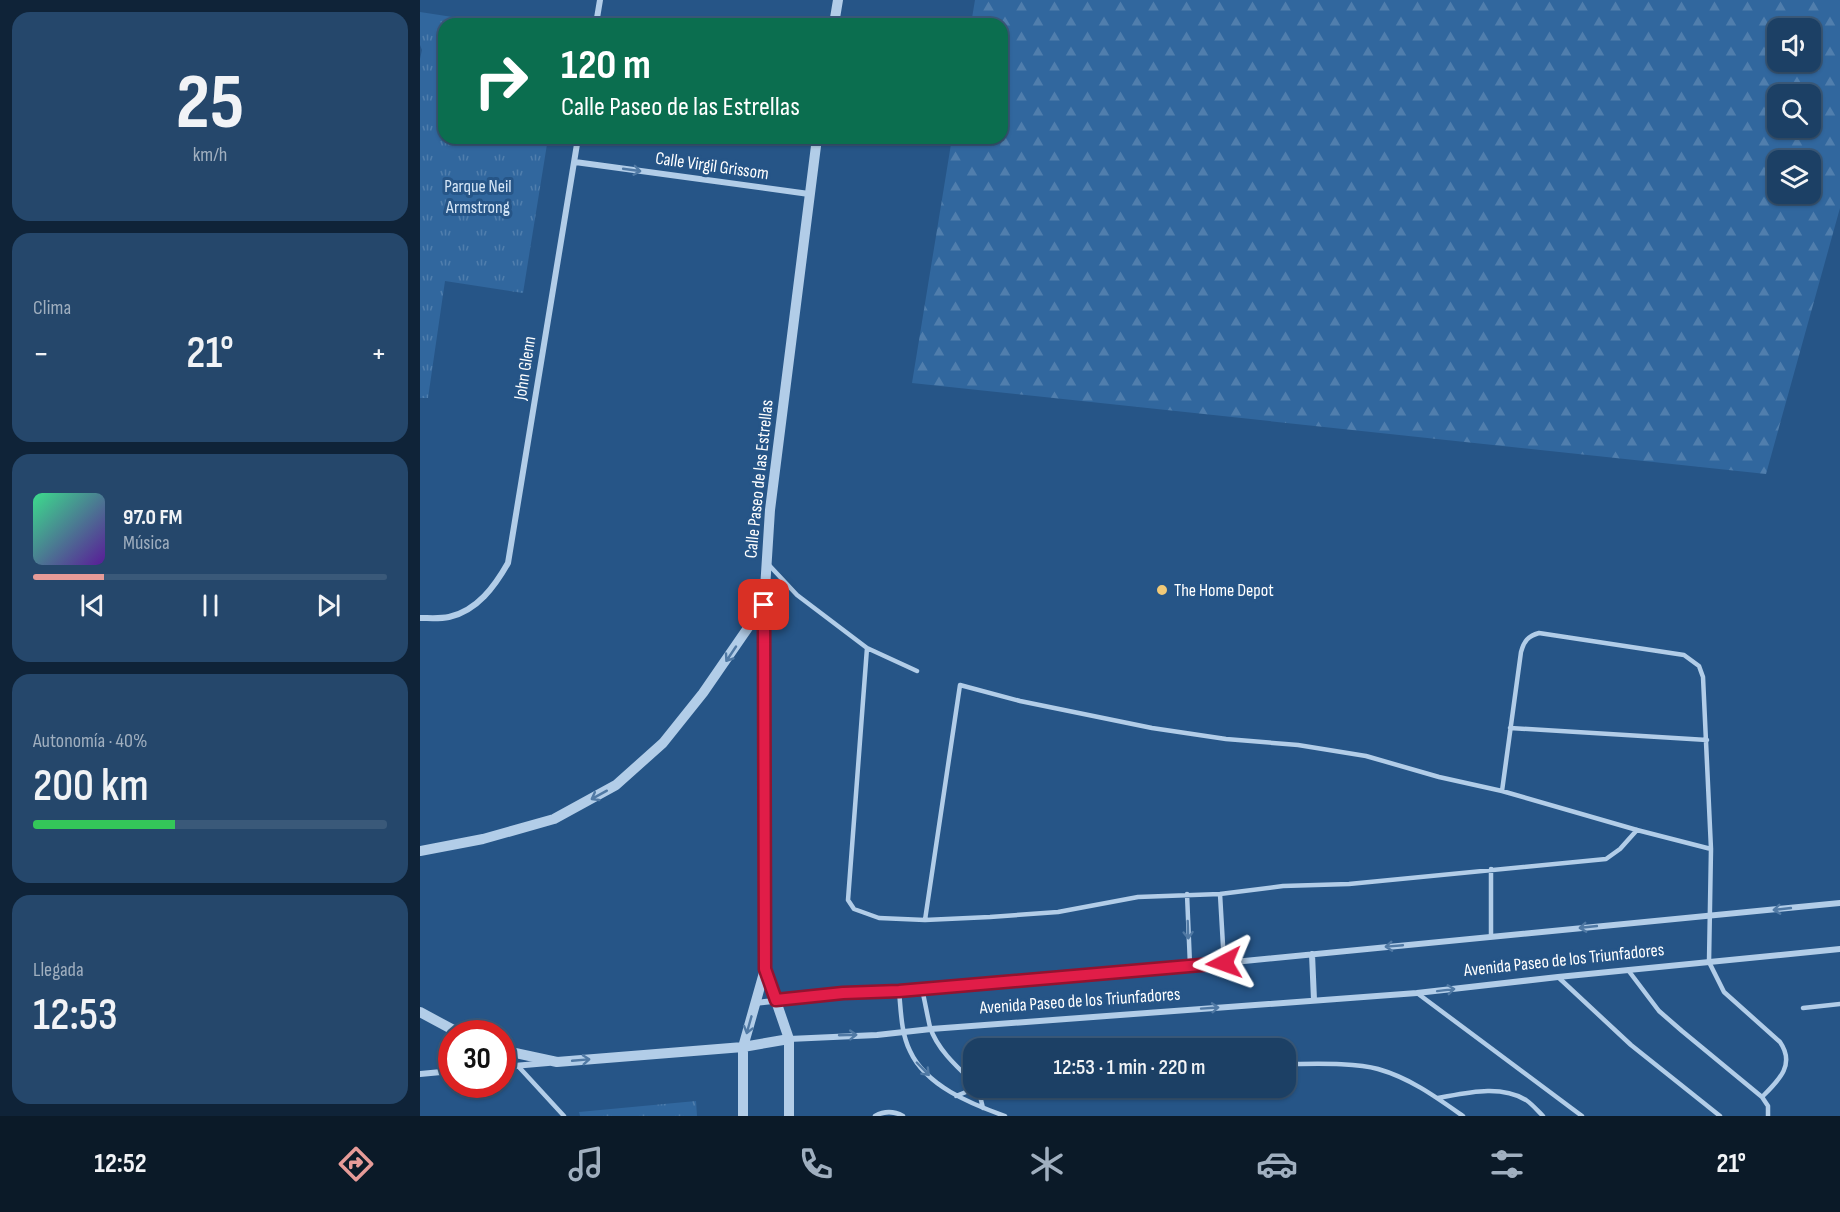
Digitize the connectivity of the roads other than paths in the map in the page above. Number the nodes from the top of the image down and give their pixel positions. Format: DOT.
graph roads {
  1 [pos="600,0"];
  2 [pos="838,0"];
  3 [pos="597,18"];
  4 [pos="835,18"];
  5 [pos="577,144"];
  6 [pos="816,144"];
  7 [pos="574,162"];
  8 [pos="809,194"];
  9 [pos="766,562"];
  10 [pos="764,605"];
  11 [pos="420,618"];
  12 [pos="867,648"];
  13 [pos="917,671"];
  14 [pos="1510,728"];
  15 [pos="1707,740"];
  16 [pos="1502,791"];
  17 [pos="1637,830"];
  18 [pos="1711,849"];
  19 [pos="420,851"];
  20 [pos="1491,869"];
  21 [pos="1187,894"];
  22 [pos="1220,894"];
  23 [pos="1840,903"];
  24 [pos="1710,916"];
  25 [pos="925,920"];
  26 [pos="1491,937"];
  27 [pos="1840,949"];
  28 [pos="1312,954"];
  29 [pos="1709,962"];
  30 [pos="1224,963"];
  31 [pos="1190,965"];
  32 [pos="765,969"];
  33 [pos="1628,970"];
  34 [pos="1558,977"];
  35 [pos="922,989"];
  36 [pos="899,991"];
  37 [pos="1417,993"];
  38 [pos="776,1000"];
  39 [pos="1314,1000"];
  40 [pos="755,1003"];
  41 [pos="1840,1004"];
  42 [pos="1803,1008"];
  43 [pos="420,1012"];
  44 [pos="438,1022"];
  45 [pos="931,1029"];
  46 [pos="903,1032"];
  47 [pos="789,1039"];
  48 [pos="743,1047"];
  49 [pos="516,1053"];
  50 [pos="557,1062"];
  51 [pos="1296,1064"];
  52 [pos="518,1066"];
  53 [pos="438,1072"];
  54 [pos="963,1073"];
  55 [pos="420,1074"];
  56 [pos="963,1093"];
  57 [pos="956,1096"];
  58 [pos="980,1098"];
  59 [pos="1438,1098"];
  60 [pos="1762,1098"];
  61 [pos="983,1108"];
  62 [pos="564,1116"];
  63 [pos="743,1116"];
  64 [pos="789,1116"];
  65 [pos="875,1116"];
  66 [pos="903,1116"];
  67 [pos="1005,1116"];
  68 [pos="1463,1116"];
  69 [pos="1544,1116"];
  70 [pos="1582,1116"];
  71 [pos="1720,1116"];
  72 [pos="1768,1116"];
  1 -- 3 [label="street"];
  2 -- 4 [label="street"];
  5 -- 7 [label="street, John Glenn"];
  6 -- 8 [label="street, Calle Paseo de las Estrellas"];
  7 -- 8 [label="street, Calle Virgil Grissom, one-way"];
  7 -- 11 [label="street, John Glenn"];
  8 -- 9 [label="street, Calle Paseo de las Estrellas"];
  9 -- 10 [label="street, Calle Paseo de las Estrellas"];
  9 -- 12 [label="lane"];
  10 -- 19 [label="street, one-way"];
  10 -- 32 [label="street, Calle Paseo de las Estrellas"];
  12 -- 13 [label="lane"];
  12 -- 25 [label="lane"];
  14 -- 15 [label="lane"];
  14 -- 15 [label="lane"];
  14 -- 16 [label="lane"];
  15 -- 18 [label="lane"];
  16 -- 17 [label="lane"];
  16 -- 25 [label="lane"];
  17 -- 18 [label="lane"];
  17 -- 20 [label="lane"];
  18 -- 24 [label="lane"];
  20 -- 22 [label="lane"];
  20 -- 26 [label="lane"];
  21 -- 22 [label="lane"];
  21 -- 25 [label="lane"];
  21 -- 31 [label="lane, one-way"];
  22 -- 30 [label="lane"];
  23 -- 24 [label="street, Avenida Paseo de los Triunfadores, one-way"];
  24 -- 26 [label="street, Avenida Paseo de los Triunfadores, one-way"];
  24 -- 29 [label="lane"];
  26 -- 28 [label="street, Avenida Paseo de los Triunfadores, one-way"];
  27 -- 29 [label="street, Avenida Paseo de los Triunfadores"];
  28 -- 30 [label="street, Avenida Paseo de los Triunfadores"];
  28 -- 39 [label="street"];
  29 -- 33 [label="street, Avenida Paseo de los Triunfadores"];
  29 -- 60 [label="lane"];
  30 -- 31 [label="street, Avenida Paseo de los Triunfadores"];
  31 -- 35 [label="street, Avenida Paseo de los Triunfadores"];
  32 -- 38 [label="street, Calle Paseo de las Estrellas"];
  32 -- 40 [label="street, Calle Paseo de las Estrellas"];
  33 -- 34 [label="street, Avenida Paseo de los Triunfadores"];
  33 -- 60 [label="lane"];
  37 -- 34 [label="street, Avenida Paseo de los Triunfadores, one-way"];
  34 -- 71 [label="lane"];
  35 -- 36 [label="street, Avenida Paseo de los Triunfadores"];
  35 -- 45 [label="lane"];
  36 -- 38 [label="street, Avenida Paseo de los Triunfadores"];
  36 -- 46 [label="lane"];
  37 -- 39 [label="street, Avenida Paseo de los Triunfadores"];
  37 -- 70 [label="lane"];
  38 -- 40 [label="street, Avenida Paseo de los Triunfadores"];
  38 -- 47 [label="street, Calle Paseo de las Estrellas"];
  45 -- 39 [label="street, Avenida Paseo de los Triunfadores, one-way"];
  40 -- 48 [label="street, Calle Paseo de las Estrellas, one-way"];
  41 -- 42 [label="lane"];
  43 -- 44 [label="street"];
  45 -- 46 [label="street, Avenida Paseo de los Triunfadores"];
  45 -- 54 [label="lane"];
  47 -- 46 [label="street, Avenida Paseo de los Triunfadores, one-way"];
  46 -- 57 [label="lane, one-way"];
  47 -- 48 [label="street, Avenida Paseo de los Triunfadores"];
  47 -- 64 [label="street, Calle Paseo de las Estrellas"];
  50 -- 48 [label="street, Avenida Paseo de los Triunfadores, one-way"];
  48 -- 63 [label="street, Calle Paseo de las Estrellas"];
  49 -- 50 [label="street, Avenida Paseo de los Triunfadores"];
  50 -- 52 [label="street"];
  51 -- 59 [label="lane"];
  52 -- 62 [label="lane"];
  53 -- 55 [label="street"];
  56 -- 57 [label="lane"];
  57 -- 61 [label="lane"];
  58 -- 61 [label="lane"];
  59 -- 68 [label="lane"];
  59 -- 69 [label="lane"];
  60 -- 72 [label="lane"];
  61 -- 67 [label="lane"];
  65 -- 66 [label="lane"];
}
